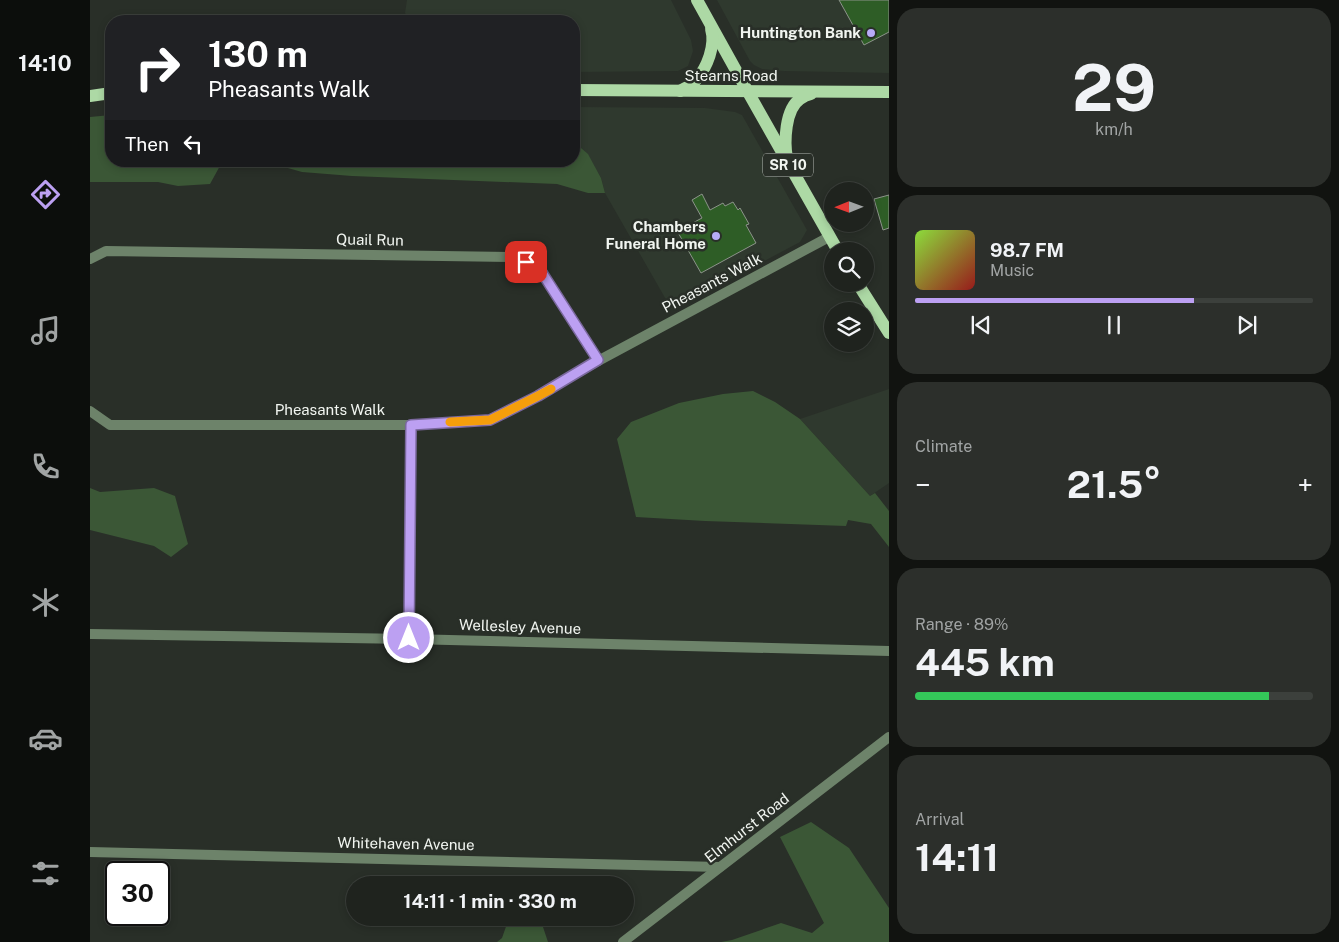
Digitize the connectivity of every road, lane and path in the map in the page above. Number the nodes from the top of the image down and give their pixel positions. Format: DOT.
graph roads {
  1 [pos="697,0"];
  2 [pos="707,19"];
  3 [pos="580,90"];
  4 [pos="679,92"];
  5 [pos="748,92"];
  6 [pos="813,92"];
  7 [pos="889,92"];
  8 [pos="105,94"];
  9 [pos="90,96"];
  10 [pos="788,165"];
  11 [pos="829,237"];
  12 [pos="832,242"];
  13 [pos="90,259"];
  14 [pos="863,292"];
  15 [pos="889,334"];
  16 [pos="598,360"];
  17 [pos="90,411"];
  18 [pos="411,425"];
  19 [pos="90,634"];
  20 [pos="409,638"];
  21 [pos="889,651"];
  22 [pos="889,738"];
  23 [pos="90,852"];
  24 [pos="720,867"];
  25 [pos="623,942"];
  1 -- 2 [label="main road, SR 10"];
  2 -- 4 [label="main road"];
  2 -- 5 [label="main road, SR 10"];
  3 -- 4 [label="main road, Stearns Road"];
  4 -- 5 [label="main road, Stearns Road"];
  5 -- 6 [label="main road, Stearns Road"];
  5 -- 10 [label="main road, SR 10"];
  6 -- 7 [label="main road, Stearns Road"];
  6 -- 10 [label="main road"];
  8 -- 9 [label="main road"];
  10 -- 11 [label="main road, SR 10"];
  11 -- 12 [label="main road, SR 10"];
  11 -- 16 [label="street, Pheasants Walk"];
  13 -- 16 [label="street, Quail Run"];
  14 -- 15 [label="main road"];
  16 -- 18 [label="street, Pheasants Walk"];
  17 -- 18 [label="street, Pheasants Walk"];
  18 -- 20 [label="street"];
  19 -- 20 [label="street, Wellesley Avenue"];
  20 -- 21 [label="street, Wellesley Avenue"];
  22 -- 24 [label="street, Elmhurst Road"];
  23 -- 24 [label="street, Whitehaven Avenue"];
  24 -- 25 [label="street, Elmhurst Road"];
}
